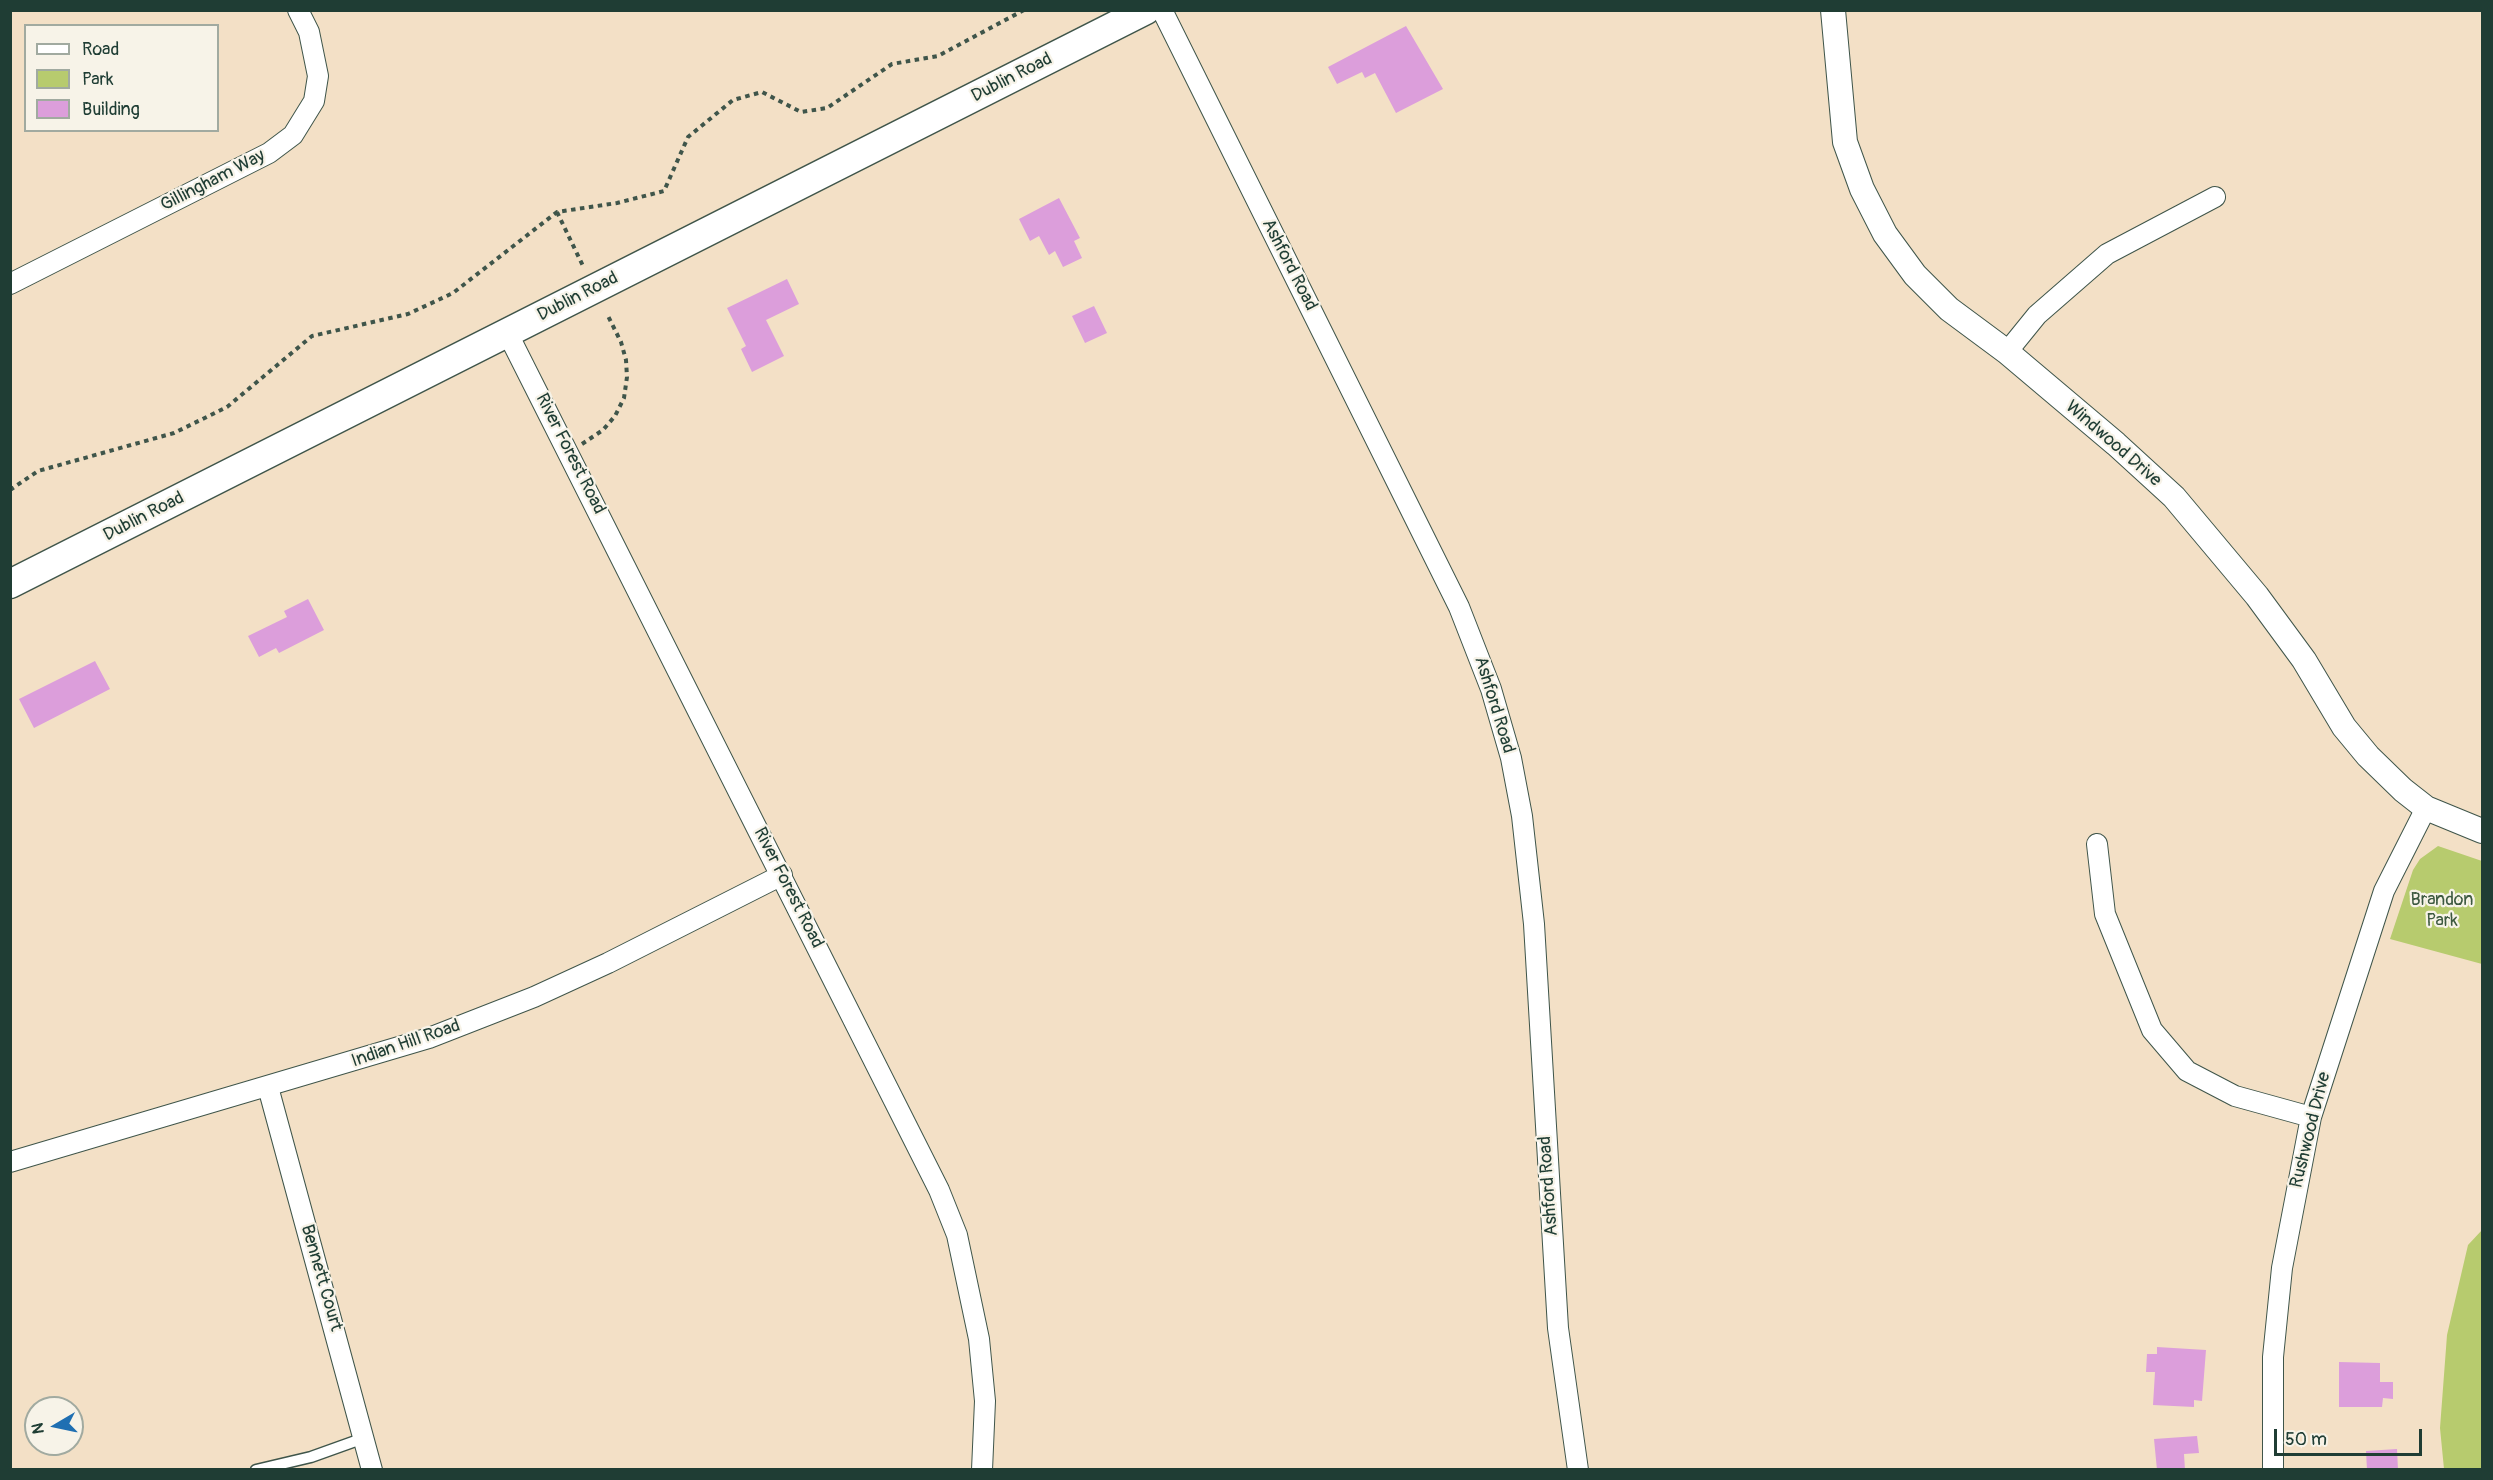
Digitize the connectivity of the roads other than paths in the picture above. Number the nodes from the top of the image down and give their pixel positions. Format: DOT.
graph roads {
  1 [pos="298,10"];
  2 [pos="1146,10"];
  3 [pos="1162,10"];
  4 [pos="1833,10"];
  5 [pos="2215,197"];
  6 [pos="10,284"];
  7 [pos="507,332"];
  8 [pos="2007,352"];
  9 [pos="10,584"];
  10 [pos="2426,808"];
  11 [pos="2482,831"];
  12 [pos="2097,844"];
  13 [pos="782,875"];
  14 [pos="268,1087"];
  15 [pos="2311,1117"];
  16 [pos="10,1162"];
  17 [pos="364,1438"];
  18 [pos="256,1470"];
  19 [pos="372,1470"];
  20 [pos="982,1470"];
  21 [pos="1578,1470"];
  22 [pos="2273,1470"];
  1 -- 6 [label="street, Gillingham Way"];
  2 -- 7 [label="main road, Dublin Road"];
  3 -- 21 [label="street, Ashford Road"];
  4 -- 8 [label="street, Windwood Drive"];
  5 -- 8 [label="street"];
  7 -- 9 [label="main road, Dublin Road"];
  7 -- 13 [label="street, River Forest Road"];
  8 -- 10 [label="street, Windwood Drive"];
  10 -- 11 [label="street, Windwood Drive"];
  10 -- 15 [label="street, Rushwood Drive"];
  12 -- 15 [label="street"];
  13 -- 14 [label="street, Indian Hill Road"];
  13 -- 20 [label="street, River Forest Road"];
  14 -- 16 [label="street, Indian Hill Road"];
  14 -- 17 [label="street, Bennett Court"];
  15 -- 22 [label="street, Rushwood Drive"];
  17 -- 18 [label="lane"];
  17 -- 19 [label="street, Bennett Court"];
}
